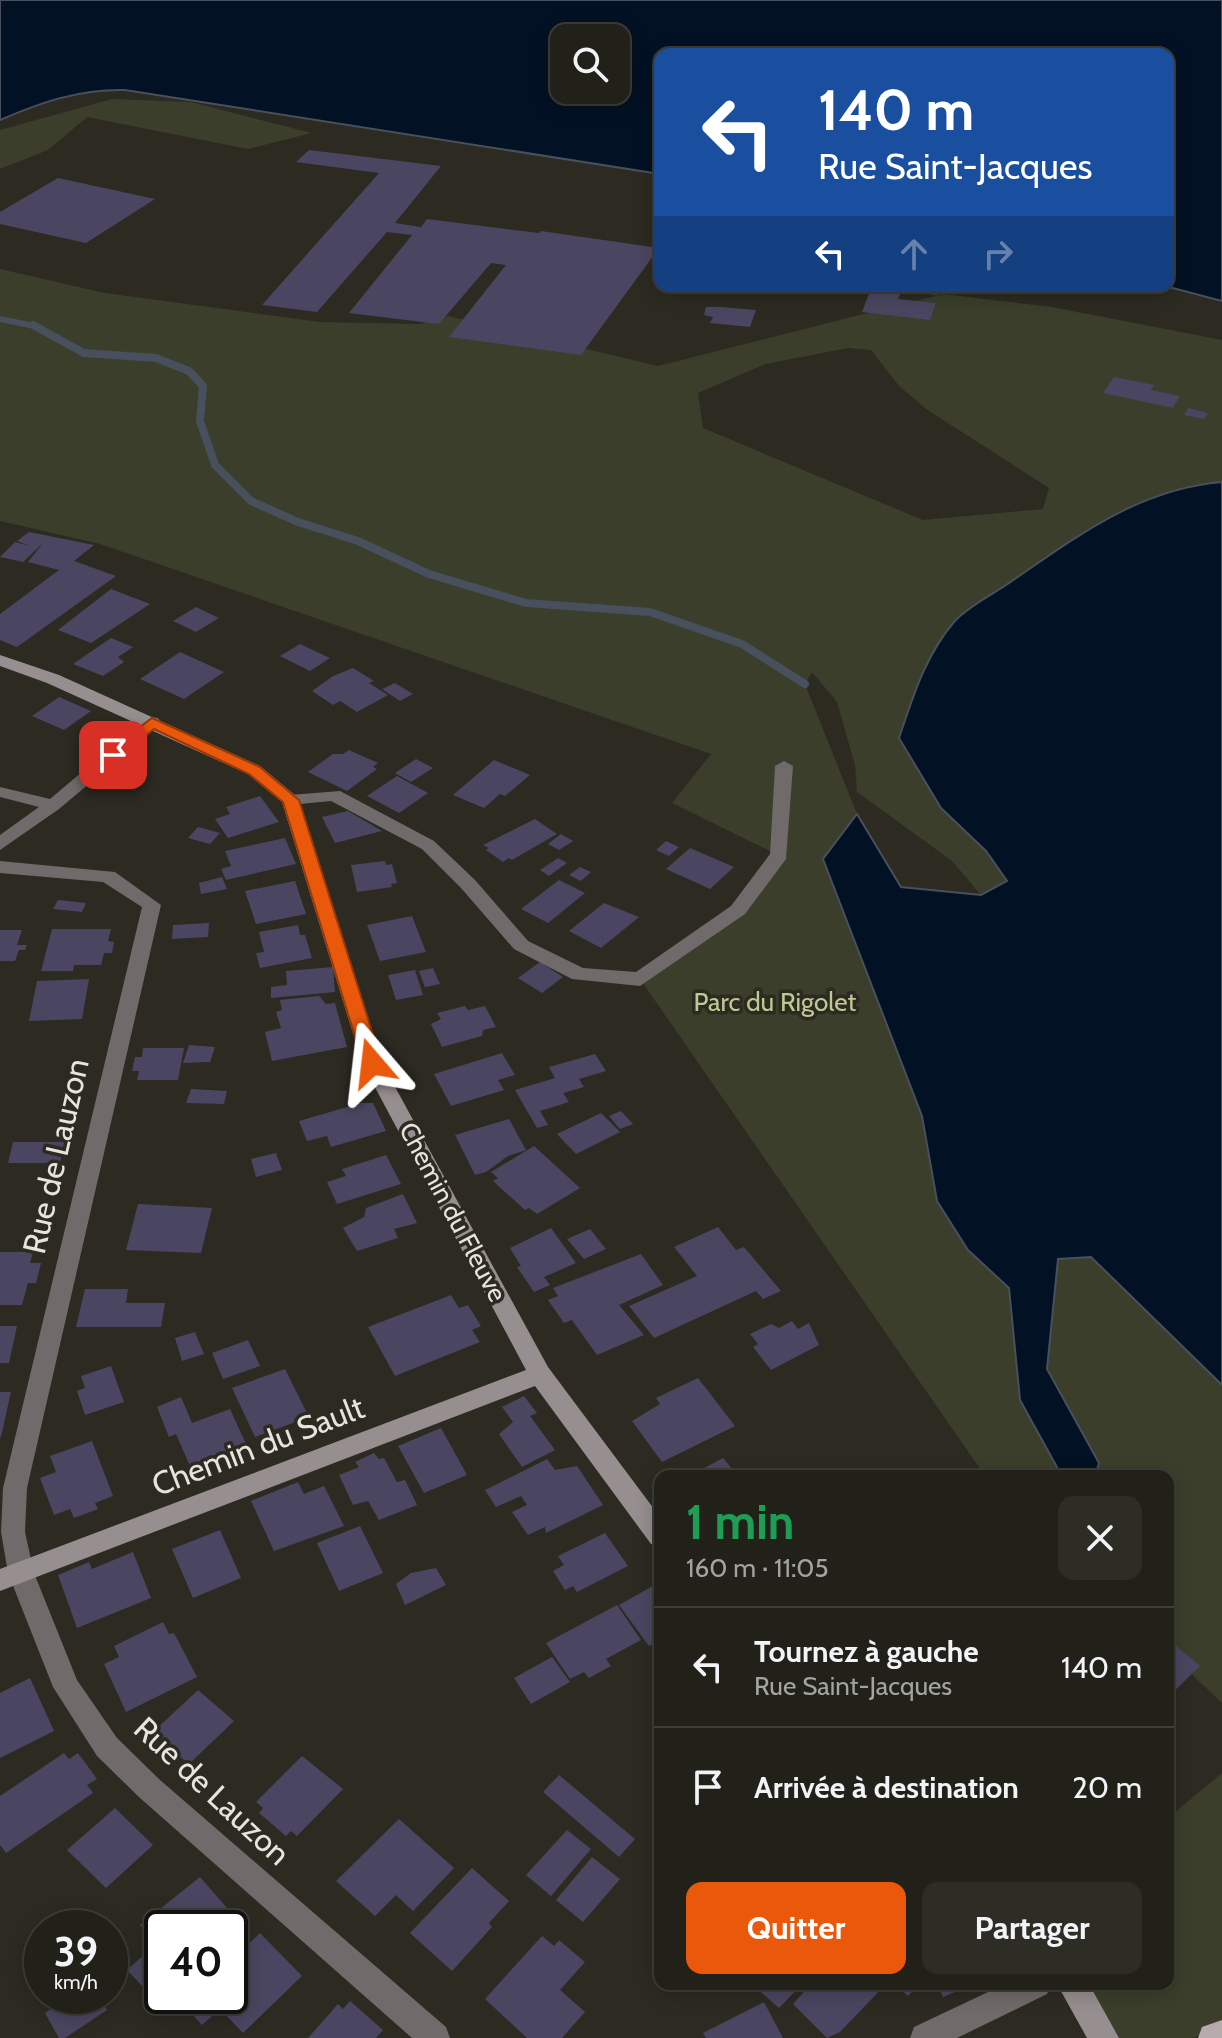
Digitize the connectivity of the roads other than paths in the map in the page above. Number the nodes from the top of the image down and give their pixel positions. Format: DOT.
graph roads {
  1 [pos="0,660"];
  2 [pos="152,722"];
  3 [pos="784,766"];
  4 [pos="0,792"];
  5 [pos="290,800"];
  6 [pos="53,805"];
  7 [pos="0,844"];
  8 [pos="0,867"];
  9 [pos="540,1374"];
  10 [pos="654,1528"];
  11 [pos="11,1576"];
  12 [pos="1025,1990"];
  13 [pos="1076,1990"];
  14 [pos="1222,2035"];
  15 [pos="435,2038"];
  16 [pos="925,2038"];
  17 [pos="1104,2038"];
  18 [pos="1213,2038"];
  1 -- 2 [label="street"];
  2 -- 5 [label="street"];
  2 -- 6 [label="street"];
  3 -- 5 [label="street"];
  4 -- 6 [label="street"];
  5 -- 9 [label="street, Chemin du Fleuve"];
  6 -- 7 [label="street"];
  8 -- 11 [label="street, Rue de Lauzon"];
  9 -- 10 [label="street, Chemin du Fleuve"];
  9 -- 11 [label="street, Chemin du Sault"];
  11 -- 15 [label="street, Rue de Lauzon"];
  12 -- 16 [label="street"];
  13 -- 17 [label="street"];
  14 -- 18 [label="main road"];
}
